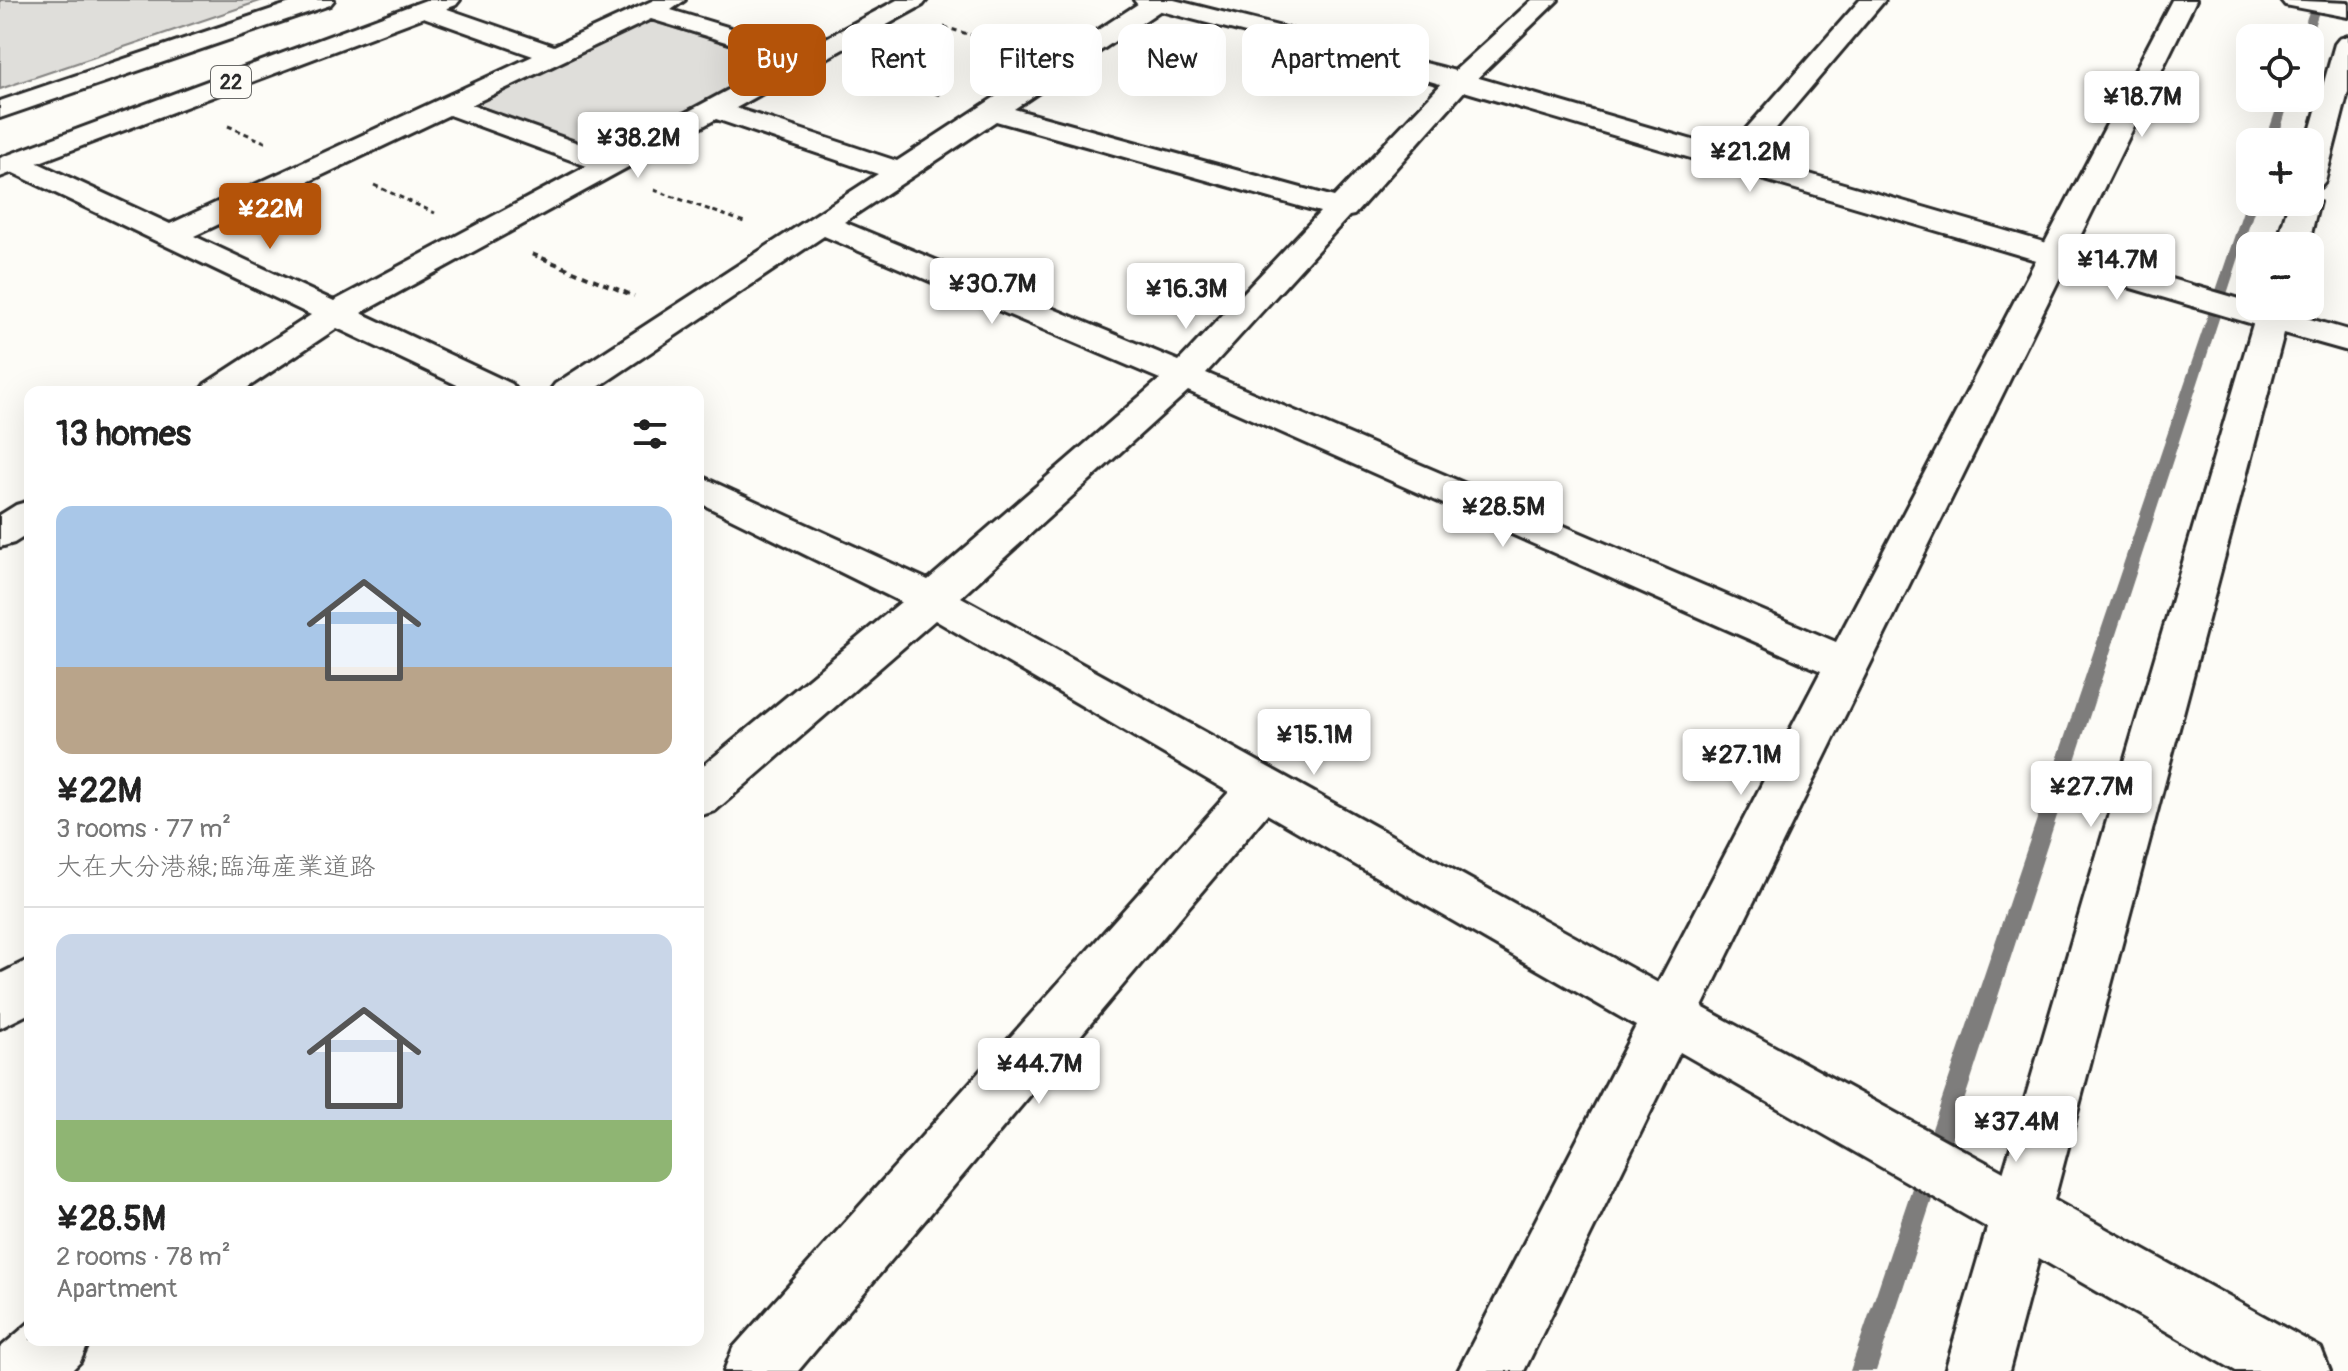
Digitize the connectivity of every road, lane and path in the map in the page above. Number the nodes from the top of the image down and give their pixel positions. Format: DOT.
graph roads {
  1 [pos="322,0"];
  2 [pos="1546,0"];
  3 [pos="1873,0"];
  4 [pos="2184,0"];
  5 [pos="2294,0"];
  6 [pos="1151,1"];
  7 [pos="436,5"];
  8 [pos="661,6"];
  9 [pos="904,6"];
  10 [pos="2346,9"];
  11 [pos="970,29"];
  12 [pos="728,30"];
  13 [pos="1102,36"];
  14 [pos="2348,44"];
  15 [pos="826,49"];
  16 [pos="555,55"];
  17 [pos="826,63"];
  18 [pos="1459,81"];
  19 [pos="738,96"];
  20 [pos="1015,96"];
  21 [pos="448,106"];
  22 [pos="714,109"];
  23 [pos="0,110"];
  24 [pos="992,111"];
  25 [pos="224,124"];
  26 [pos="2324,131"];
  27 [pos="1733,161"];
  28 [pos="5,162"];
  29 [pos="322,165"];
  30 [pos="606,168"];
  31 [pos="901,172"];
  32 [pos="1343,209"];
  33 [pos="809,232"];
  34 [pos="483,234"];
  35 [pos="172,235"];
  36 [pos="2055,255"];
  37 [pos="2236,306"];
  38 [pos="337,313"];
  39 [pos="683,316"];
  40 [pos="2261,320"];
  41 [pos="2286,320"];
  42 [pos="2348,341"];
  43 [pos="1184,376"];
  44 [pos="226,386"];
  45 [pos="488,386"];
  46 [pos="576,386"];
  47 [pos="707,501"];
  48 [pos="24,518"];
  49 [pos="0,534"];
  50 [pos="932,599"];
  51 [pos="1848,665"];
  52 [pos="1261,788"];
  53 [pos="704,792"];
  54 [pos="24,987"];
  55 [pos="0,1004"];
  56 [pos="1670,1017"];
  57 [pos="1996,1200"];
  58 [pos="51,1346"];
  59 [pos="22,1371"];
  60 [pos="756,1371"];
  61 [pos="1490,1371"];
  62 [pos="1977,1371"];
  63 [pos="2298,1371"];
  1 -- 23 [label="street, 22"];
  2 -- 18 [label="street"];
  3 -- 27 [label="street"];
  4 -- 36 [label="street"];
  5 -- 10 [label="street"];
  6 -- 13 [label="street"];
  6 -- 18 [label="street"];
  7 -- 16 [label="street"];
  7 -- 28 [label="street, 22"];
  8 -- 12 [label="street"];
  8 -- 16 [label="street"];
  9 -- 11 [label="path"];
  9 -- 15 [label="street"];
  14 -- 26 [label="street"];
  16 -- 21 [label="street"];
  17 -- 24 [label="path"];
  18 -- 27 [label="street"];
  18 -- 32 [label="street"];
  19 -- 22 [label="street"];
  20 -- 24 [label="street"];
  21 -- 29 [label="street"];
  21 -- 30 [label="street"];
  22 -- 30 [label="street"];
  22 -- 31 [label="street"];
  24 -- 31 [label="street"];
  24 -- 32 [label="street"];
  25 -- 29 [label="path"];
  27 -- 36 [label="street"];
  28 -- 35 [label="street"];
  29 -- 34 [label="path"];
  29 -- 35 [label="street"];
  30 -- 33 [label="path"];
  30 -- 34 [label="street"];
  31 -- 33 [label="street"];
  32 -- 43 [label="street"];
  33 -- 39 [label="street"];
  33 -- 43 [label="street"];
  34 -- 38 [label="street"];
  34 -- 39 [label="path"];
  35 -- 38 [label="street"];
  36 -- 37 [label="street"];
  36 -- 51 [label="street"];
  38 -- 44 [label="street"];
  38 -- 45 [label="street"];
  39 -- 46 [label="street"];
  40 -- 57 [label="street"];
  41 -- 42 [label="street"];
  43 -- 50 [label="street"];
  43 -- 51 [label="street"];
  47 -- 50 [label="street"];
  48 -- 49 [label="street"];
  50 -- 52 [label="street"];
  50 -- 53 [label="street"];
  51 -- 56 [label="street"];
  52 -- 56 [label="street"];
  52 -- 60 [label="street"];
  54 -- 55 [label="street"];
  56 -- 57 [label="street"];
  56 -- 61 [label="street"];
  57 -- 62 [label="street"];
  57 -- 63 [label="street"];
  58 -- 59 [label="street"];
}
